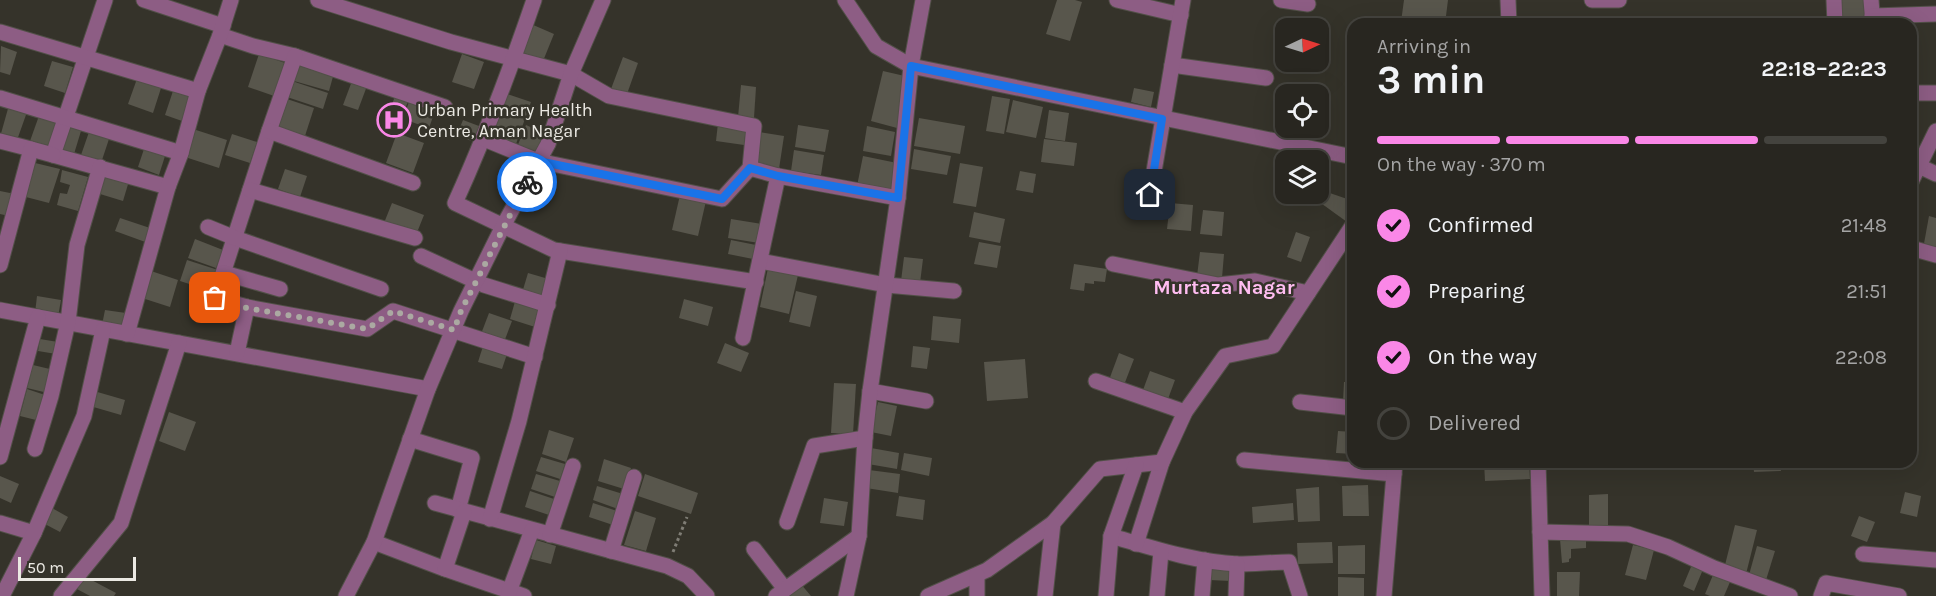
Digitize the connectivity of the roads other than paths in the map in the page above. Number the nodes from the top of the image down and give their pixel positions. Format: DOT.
graph roads {
  1 [pos="105,0"];
  2 [pos="144,0"];
  3 [pos="231,0"];
  4 [pos="534,0"];
  5 [pos="603,0"];
  6 [pos="845,0"];
  7 [pos="923,0"];
  8 [pos="1117,0"];
  9 [pos="1281,0"];
  10 [pos="1508,0"];
  11 [pos="1592,0"];
  12 [pos="1619,0"];
  13 [pos="1834,0"];
  14 [pos="1871,0"];
  15 [pos="328,2"];
  16 [pos="1308,4"];
  17 [pos="1182,8"];
  18 [pos="1936,14"];
  19 [pos="1509,18"];
  20 [pos="1835,18"];
  21 [pos="1873,18"];
  22 [pos="1894,18"];
  23 [pos="222,30"];
  24 [pos="0,32"];
  25 [pos="295,56"];
  26 [pos="87,57"];
  27 [pos="514,59"];
  28 [pos="1172,65"];
  29 [pos="911,66"];
  30 [pos="571,74"];
  31 [pos="1266,78"];
  32 [pos="198,91"];
  33 [pos="1917,93"];
  34 [pos="1936,93"];
  35 [pos="0,99"];
  36 [pos="446,107"];
  37 [pos="66,119"];
  38 [pos="1162,119"];
  39 [pos="268,131"];
  40 [pos="1936,131"];
  41 [pos="484,139"];
  42 [pos="0,141"];
  43 [pos="31,149"];
  44 [pos="181,153"];
  45 [pos="53,155"];
  46 [pos="1347,156"];
  47 [pos="538,161"];
  48 [pos="1919,166"];
  49 [pos="100,167"];
  50 [pos="750,168"];
  51 [pos="1917,170"];
  52 [pos="1936,174"];
  53 [pos="778,176"];
  54 [pos="413,183"];
  55 [pos="168,187"];
  56 [pos="250,190"];
  57 [pos="1150,195"];
  58 [pos="898,198"];
  59 [pos="503,226"];
  60 [pos="208,227"];
  61 [pos="1347,234"];
  62 [pos="235,238"];
  63 [pos="415,238"];
  64 [pos="1917,250"];
  65 [pos="560,251"];
  66 [pos="1936,255"];
  67 [pos="421,256"];
  68 [pos="760,261"];
  69 [pos="1113,264"];
  70 [pos="0,265"];
  71 [pos="224,273"];
  72 [pos="476,281"];
  73 [pos="756,282"];
  74 [pos="886,285"];
  75 [pos="280,289"];
  76 [pos="381,289"];
  77 [pos="954,291"];
  78 [pos="1308,292"];
  79 [pos="548,305"];
  80 [pos="247,308"];
  81 [pos="0,310"];
  82 [pos="38,317"];
  83 [pos="68,322"];
  84 [pos="103,330"];
  85 [pos="454,330"];
  86 [pos="127,334"];
  87 [pos="743,338"];
  88 [pos="179,343"];
  89 [pos="237,353"];
  90 [pos="535,357"];
  91 [pos="1096,381"];
  92 [pos="428,388"];
  93 [pos="870,391"];
  94 [pos="926,401"];
  95 [pos="1300,402"];
  96 [pos="1347,407"];
  97 [pos="1185,412"];
  98 [pos="865,438"];
  99 [pos="410,439"];
  100 [pos="35,449"];
  101 [pos="0,457"];
  102 [pos="1244,460"];
  103 [pos="1162,462"];
  104 [pos="1136,465"];
  105 [pos="1347,465"];
  106 [pos="573,466"];
  107 [pos="1394,468"];
  108 [pos="1538,468"];
  109 [pos="634,477"];
  110 [pos="435,503"];
  111 [pos="461,511"];
  112 [pos="490,519"];
  113 [pos="787,522"];
  114 [pos="0,523"];
  115 [pos="1053,523"];
  116 [pos="532,530"];
  117 [pos="1540,532"];
  118 [pos="34,533"];
  119 [pos="550,535"];
  120 [pos="859,536"];
  121 [pos="1111,536"];
  122 [pos="374,542"];
  123 [pos="1136,543"];
  124 [pos="754,549"];
  125 [pos="611,551"];
  126 [pos="1161,552"];
  127 [pos="1863,554"];
  128 [pos="1205,560"];
  129 [pos="1936,560"];
  130 [pos="1237,564"];
  131 [pos="445,569"];
  132 [pos="977,575"];
  133 [pos="780,592"];
  134 [pos="517,594"];
  135 [pos="2,596"];
  136 [pos="61,596"];
  137 [pos="346,596"];
  138 [pos="707,596"];
  139 [pos="846,596"];
  140 [pos="928,596"];
  141 [pos="977,596"];
  142 [pos="1045,596"];
  143 [pos="1106,596"];
  144 [pos="1156,596"];
  145 [pos="1202,596"];
  146 [pos="1236,596"];
  147 [pos="1300,596"];
  148 [pos="1384,596"];
  149 [pos="1542,596"];
  150 [pos="1790,596"];
  151 [pos="1821,596"];
  152 [pos="1899,596"];
  1 -- 26 [label="street"];
  2 -- 23 [label="street"];
  3 -- 23 [label="street"];
  4 -- 27 [label="street"];
  5 -- 30 [label="street"];
  6 -- 29 [label="street"];
  7 -- 29 [label="street"];
  8 -- 17 [label="street"];
  9 -- 16 [label="street"];
  10 -- 19 [label="street"];
  11 -- 12 [label="street"];
  13 -- 20 [label="street"];
  14 -- 21 [label="street"];
  15 -- 27 [label="street"];
  17 -- 28 [label="street"];
  18 -- 22 [label="street"];
  23 -- 25 [label="street"];
  23 -- 32 [label="street"];
  24 -- 26 [label="street"];
  25 -- 36 [label="street"];
  25 -- 39 [label="street"];
  26 -- 32 [label="street"];
  26 -- 37 [label="street"];
  27 -- 30 [label="street"];
  27 -- 41 [label="street"];
  28 -- 31 [label="street"];
  28 -- 38 [label="street"];
  29 -- 38 [label="street"];
  29 -- 58 [label="street"];
  30 -- 47 [label="street"];
  30 -- 50 [label="street"];
  32 -- 44 [label="street"];
  33 -- 34 [label="street"];
  35 -- 37 [label="street"];
  37 -- 44 [label="street"];
  37 -- 45 [label="street"];
  38 -- 46 [label="street"];
  38 -- 57 [label="street"];
  39 -- 54 [label="street"];
  39 -- 56 [label="street"];
  40 -- 48 [label="street"];
  41 -- 47 [label="street"];
  41 -- 59 [label="street"];
  42 -- 43 [label="street"];
  43 -- 45 [label="street"];
  43 -- 70 [label="street"];
  44 -- 55 [label="street"];
  45 -- 49 [label="street"];
  47 -- 50 [label="street"];
  47 -- 59 [label="street"];
  48 -- 51 [label="street"];
  48 -- 52 [label="street"];
  49 -- 55 [label="street"];
  49 -- 83 [label="street"];
  50 -- 53 [label="street"];
  53 -- 58 [label="street"];
  53 -- 68 [label="street"];
  55 -- 86 [label="street"];
  56 -- 62 [label="street"];
  56 -- 63 [label="street"];
  58 -- 74 [label="street"];
  59 -- 65 [label="street"];
  59 -- 72 [label="street"];
  60 -- 62 [label="street"];
  61 -- 78 [label="street"];
  62 -- 71 [label="street"];
  62 -- 76 [label="street"];
  64 -- 66 [label="street"];
  65 -- 73 [label="street"];
  65 -- 79 [label="street"];
  67 -- 72 [label="street"];
  68 -- 73 [label="street"];
  68 -- 74 [label="street"];
  69 -- 78 [label="street"];
  71 -- 75 [label="street"];
  71 -- 80 [label="street"];
  72 -- 79 [label="street"];
  72 -- 85 [label="street"];
  73 -- 87 [label="street"];
  74 -- 77 [label="street"];
  74 -- 93 [label="street"];
  78 -- 97 [label="street"];
  79 -- 90 [label="street"];
  80 -- 85 [label="street"];
  80 -- 89 [label="street"];
  81 -- 82 [label="street"];
  82 -- 83 [label="street"];
  82 -- 101 [label="street"];
  83 -- 84 [label="street"];
  83 -- 100 [label="street"];
  84 -- 86 [label="street"];
  84 -- 118 [label="street"];
  85 -- 90 [label="street"];
  85 -- 92 [label="street"];
  86 -- 88 [label="street"];
  88 -- 89 [label="street"];
  88 -- 136 [label="street"];
  89 -- 92 [label="street"];
  90 -- 112 [label="street"];
  91 -- 97 [label="street"];
  92 -- 99 [label="street"];
  93 -- 94 [label="street"];
  93 -- 98 [label="street"];
  95 -- 96 [label="street"];
  97 -- 103 [label="street"];
  98 -- 113 [label="street"];
  98 -- 120 [label="street"];
  99 -- 111 [label="street"];
  99 -- 122 [label="street"];
  102 -- 105 [label="street"];
  103 -- 104 [label="street"];
  103 -- 123 [label="street"];
  104 -- 115 [label="street"];
  104 -- 121 [label="street"];
  106 -- 119 [label="street"];
  107 -- 148 [label="street"];
  108 -- 117 [label="street"];
  109 -- 125 [label="street"];
  110 -- 111 [label="street"];
  111 -- 112 [label="street"];
  111 -- 131 [label="street"];
  112 -- 116 [label="street"];
  114 -- 118 [label="street"];
  115 -- 132 [label="street"];
  115 -- 142 [label="street"];
  116 -- 119 [label="street"];
  116 -- 134 [label="street"];
  117 -- 149 [label="street"];
  117 -- 150 [label="street"];
  118 -- 135 [label="street"];
  119 -- 125 [label="street"];
  120 -- 133 [label="street"];
  120 -- 139 [label="street"];
  121 -- 123 [label="street"];
  121 -- 143 [label="street"];
  122 -- 131 [label="street"];
  122 -- 137 [label="street"];
  123 -- 126 [label="street"];
  124 -- 133 [label="street"];
  125 -- 138 [label="street"];
  126 -- 128 [label="street"];
  126 -- 144 [label="street"];
  127 -- 129 [label="street"];
  128 -- 130 [label="street"];
  128 -- 145 [label="street"];
  130 -- 146 [label="street"];
  130 -- 147 [label="street"];
  131 -- 134 [label="street"];
  132 -- 140 [label="street"];
  132 -- 141 [label="street"];
  151 -- 152 [label="street"];
}
